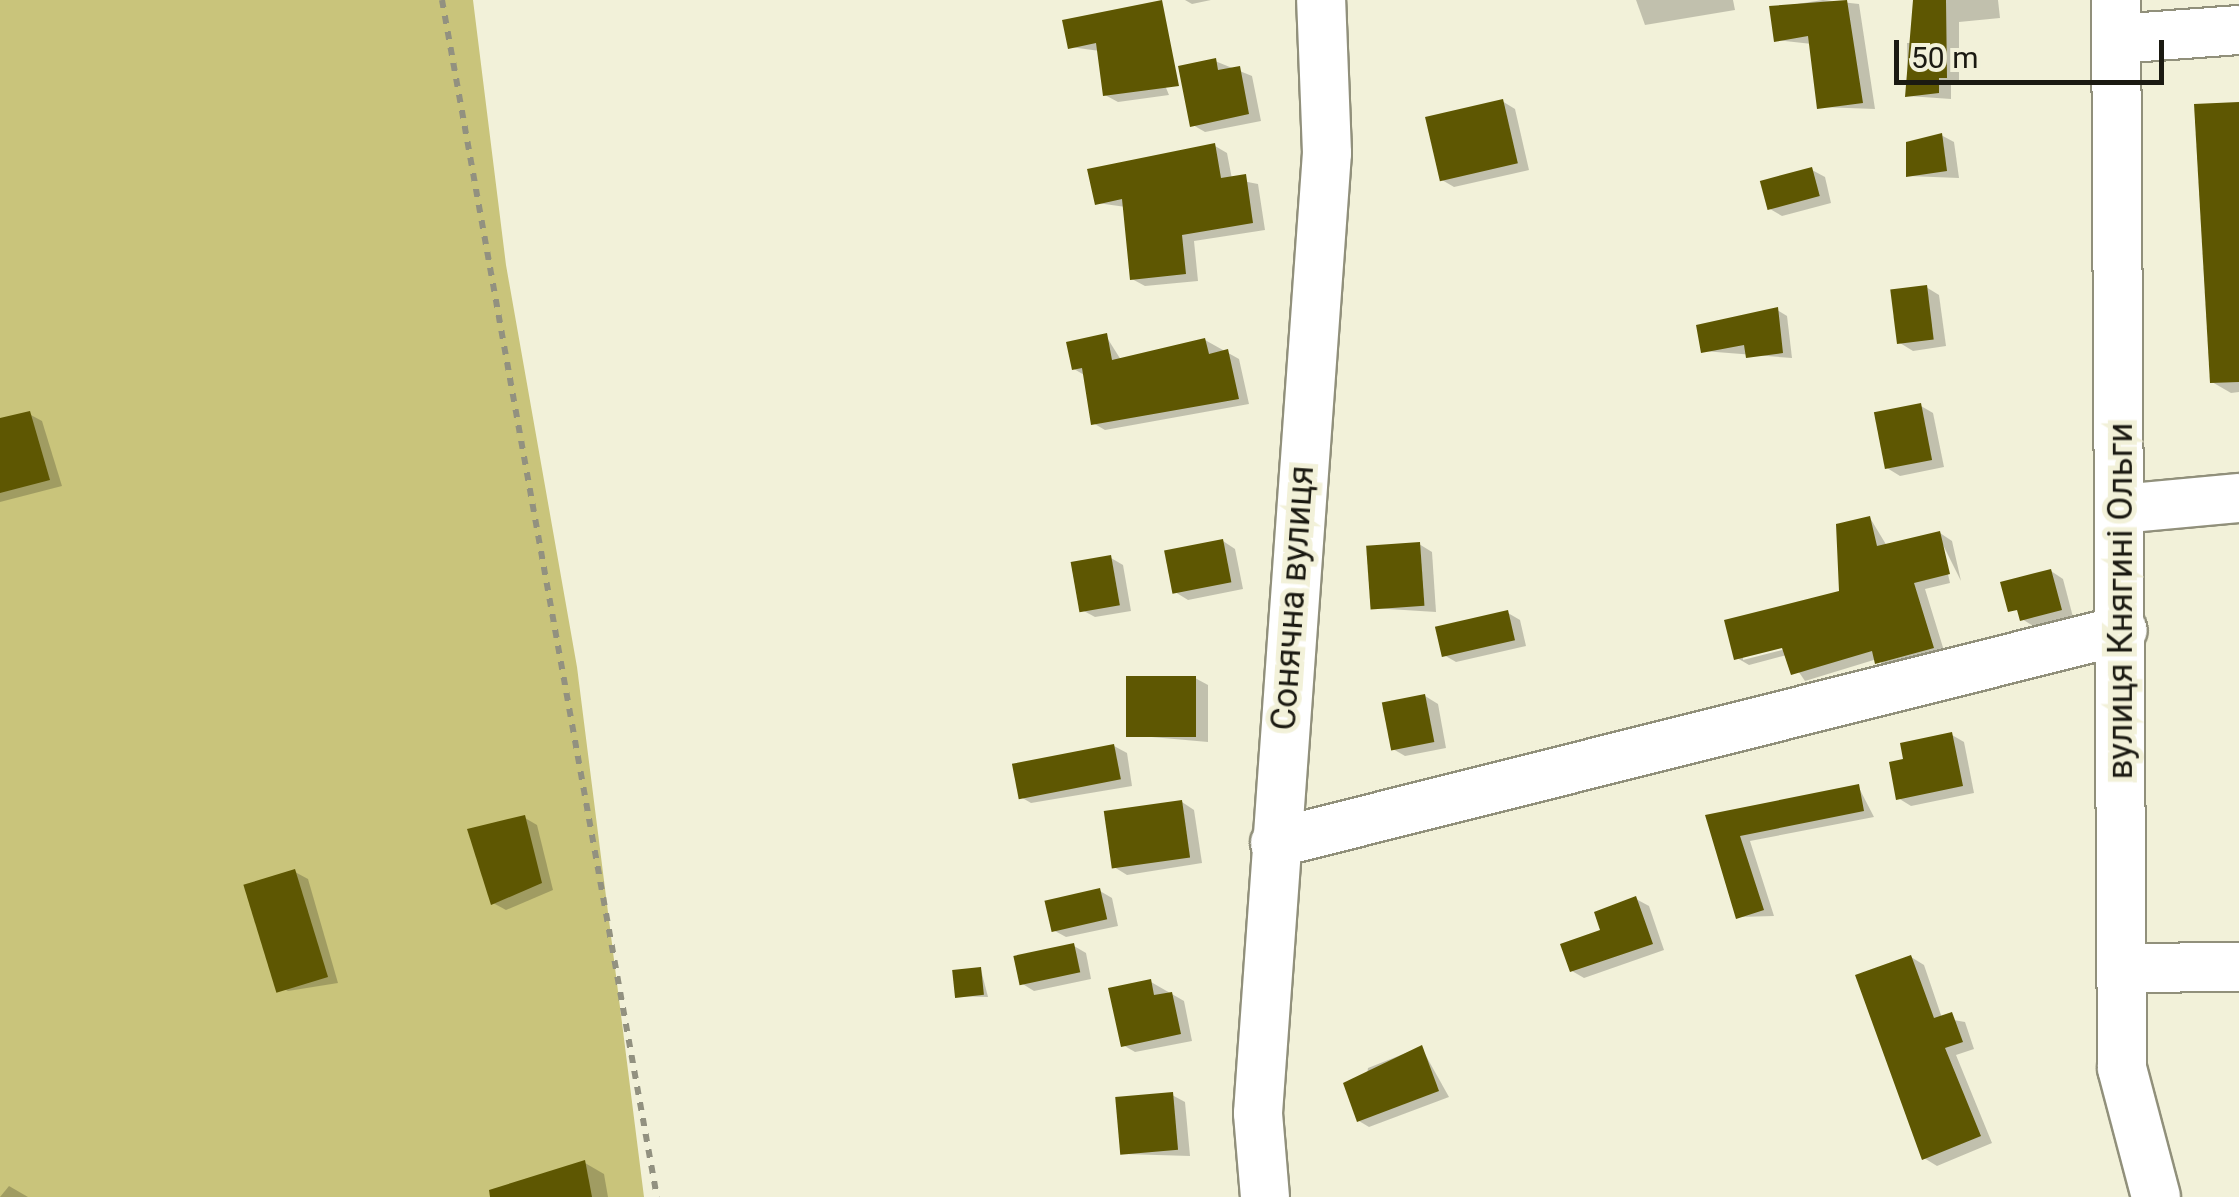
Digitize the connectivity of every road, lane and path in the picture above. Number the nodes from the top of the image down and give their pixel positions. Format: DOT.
graph roads {
  1 [pos="442,0"];
  2 [pos="1321,0"];
  3 [pos="2116,19"];
  4 [pos="2235,36"];
  5 [pos="2239,498"];
  6 [pos="2122,509"];
  7 [pos="2123,630"];
  8 [pos="1275,843"];
  9 [pos="2239,967"];
  10 [pos="2122,968"];
  11 [pos="657,1197"];
  12 [pos="1265,1197"];
  13 [pos="2156,1197"];
  1 -- 11 [label="path"];
  2 -- 8 [label="street, Сонячна вулиця"];
  3 -- 4 [label="street"];
  3 -- 6 [label="street, вулиця Княгині Ольги"];
  5 -- 6 [label="street"];
  6 -- 7 [label="street, вулиця Княгині Ольги"];
  7 -- 8 [label="street"];
  7 -- 10 [label="street, вулиця Княгині Ольги"];
  8 -- 12 [label="street, Сонячна вулиця"];
  9 -- 10 [label="street"];
  10 -- 13 [label="street, вулиця Княгині Ольги"];
}
